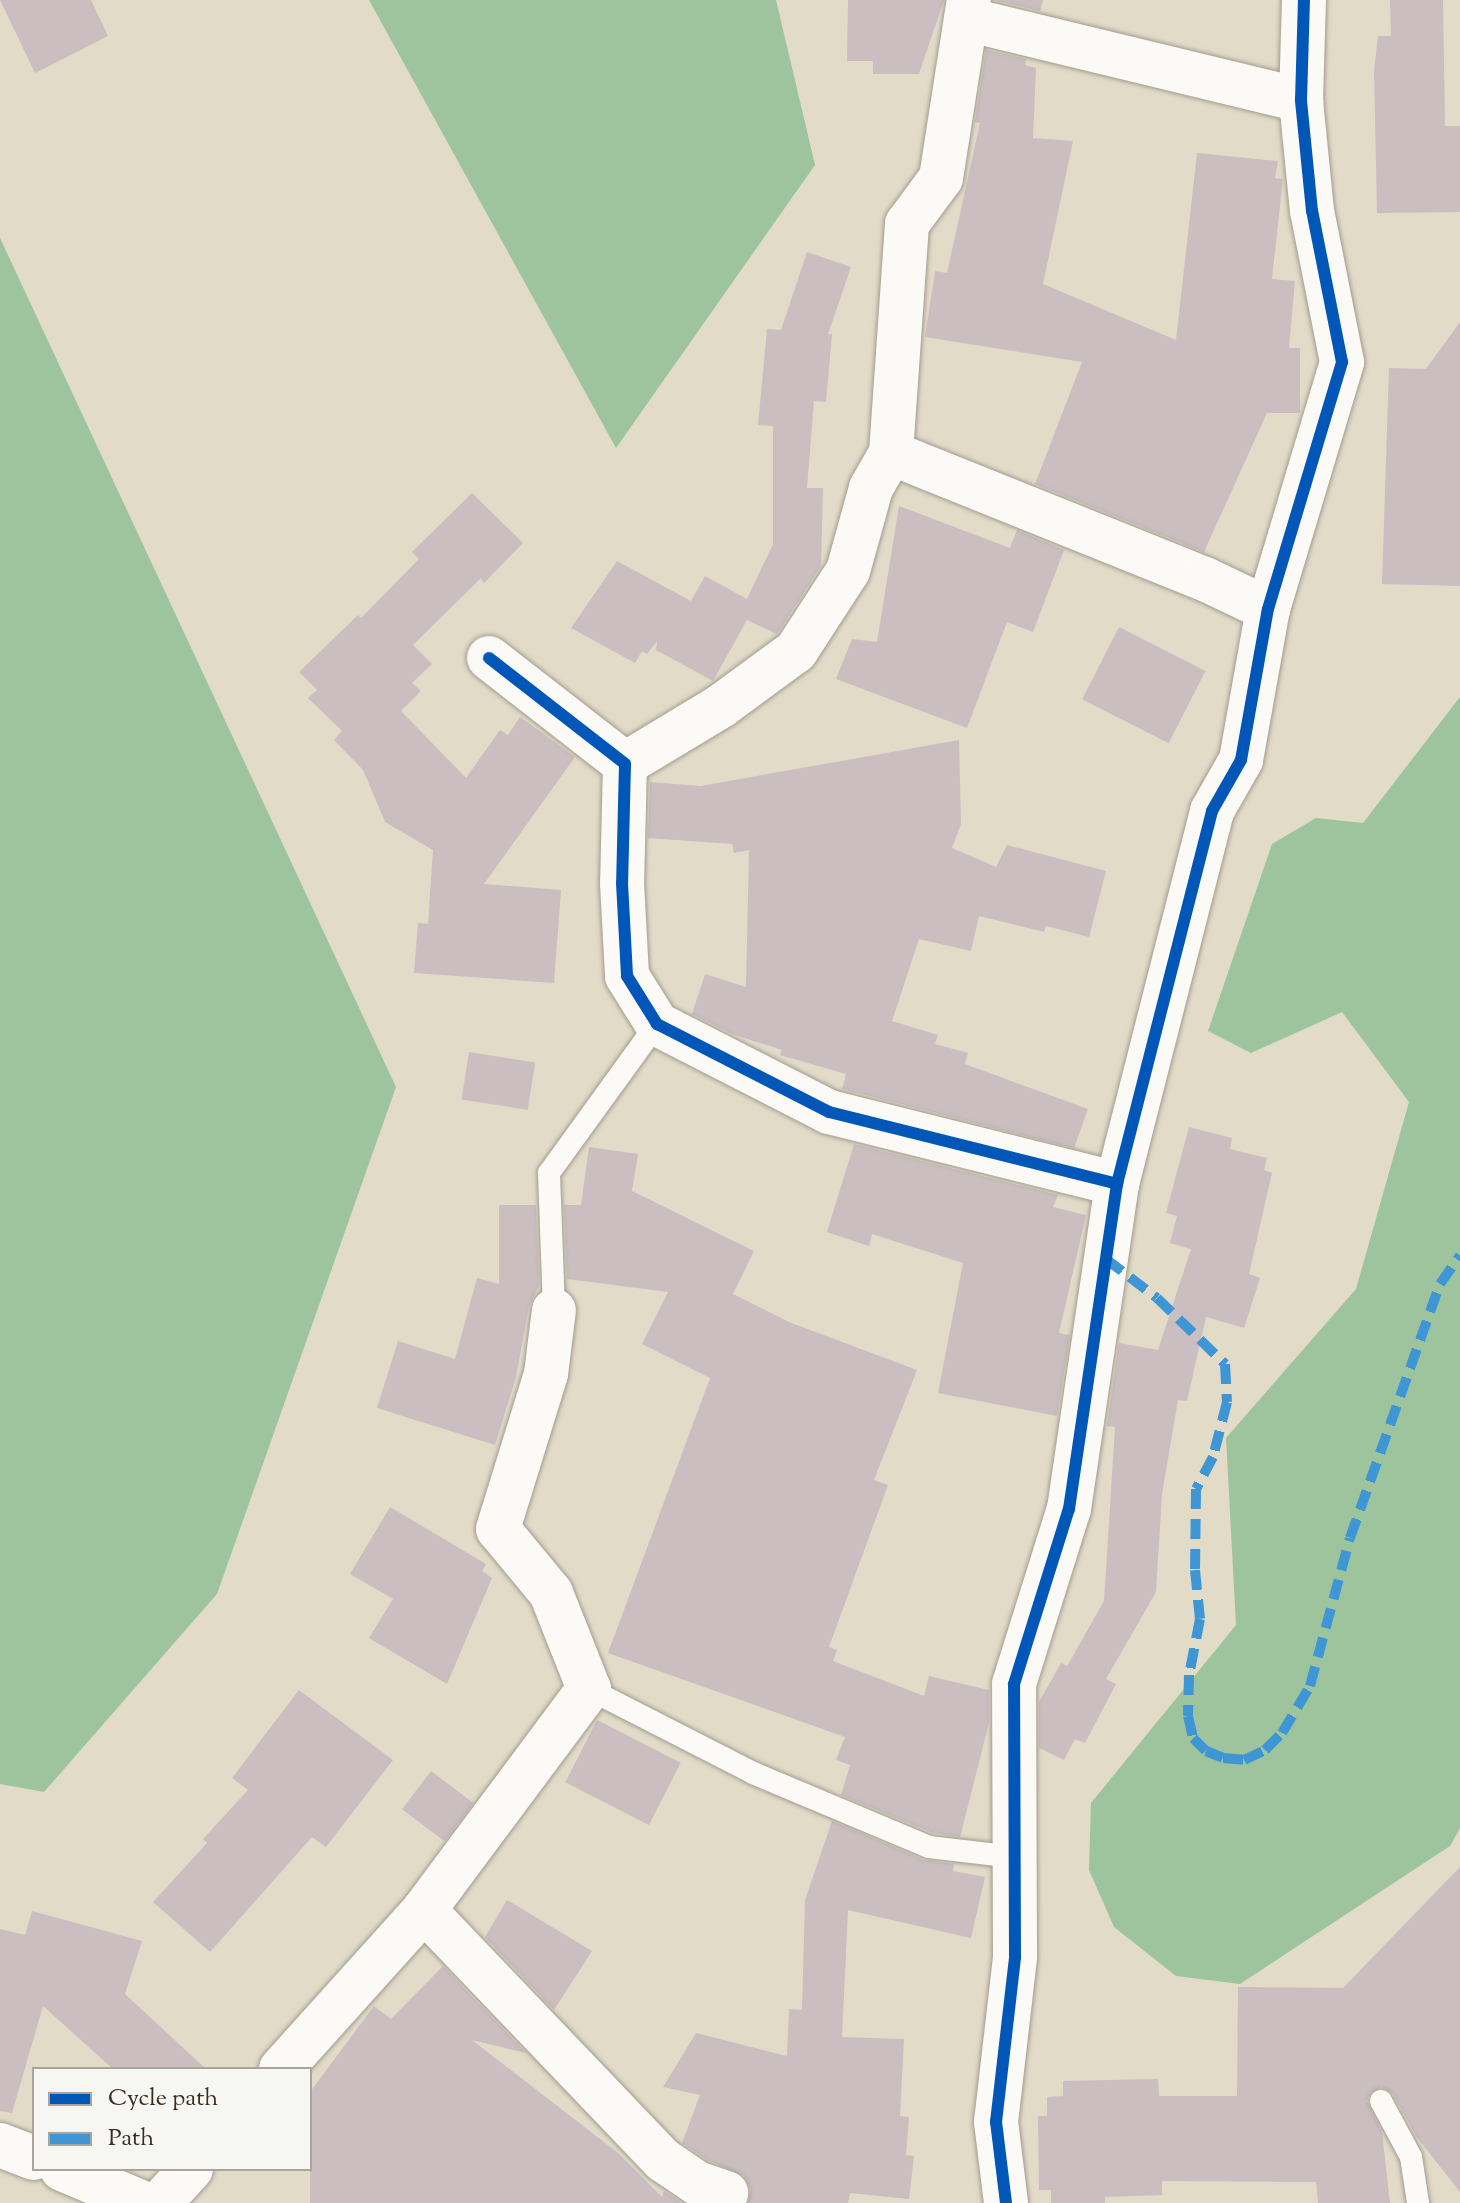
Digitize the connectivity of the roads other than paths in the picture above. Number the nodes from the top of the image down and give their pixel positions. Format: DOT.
graph roads {
  1 [pos="1304,0"];
  2 [pos="967,9"];
  3 [pos="1301,100"];
  4 [pos="891,453"];
  5 [pos="1268,609"];
  6 [pos="489,658"];
  7 [pos="625,764"];
  8 [pos="657,1024"];
  9 [pos="1117,1184"];
  10 [pos="554,1310"];
  11 [pos="589,1689"];
  12 [pos="1014,1857"];
  13 [pos="424,1910"];
  14 [pos="283,2067"];
  15 [pos="1381,2101"];
  16 [pos="0,2145"];
  17 [pos="32,2157"];
  18 [pos="67,2171"];
  19 [pos="189,2171"];
  20 [pos="726,2193"];
  21 [pos="143,2203"];
  22 [pos="160,2203"];
  23 [pos="1006,2203"];
  24 [pos="1418,2203"];
  1 -- 3 [label="street"];
  2 -- 3 [label="street"];
  2 -- 4 [label="street"];
  3 -- 5 [label="street"];
  4 -- 5 [label="street"];
  4 -- 7 [label="street"];
  5 -- 9 [label="street"];
  6 -- 7 [label="street"];
  7 -- 8 [label="street"];
  8 -- 9 [label="street"];
  8 -- 10 [label="lane"];
  9 -- 12 [label="street"];
  10 -- 11 [label="street"];
  11 -- 12 [label="lane"];
  11 -- 13 [label="street"];
  12 -- 23 [label="street"];
  13 -- 14 [label="street"];
  13 -- 20 [label="street"];
  15 -- 24 [label="lane"];
  16 -- 17 [label="street"];
  18 -- 21 [label="street"];
  19 -- 22 [label="street"];
}
